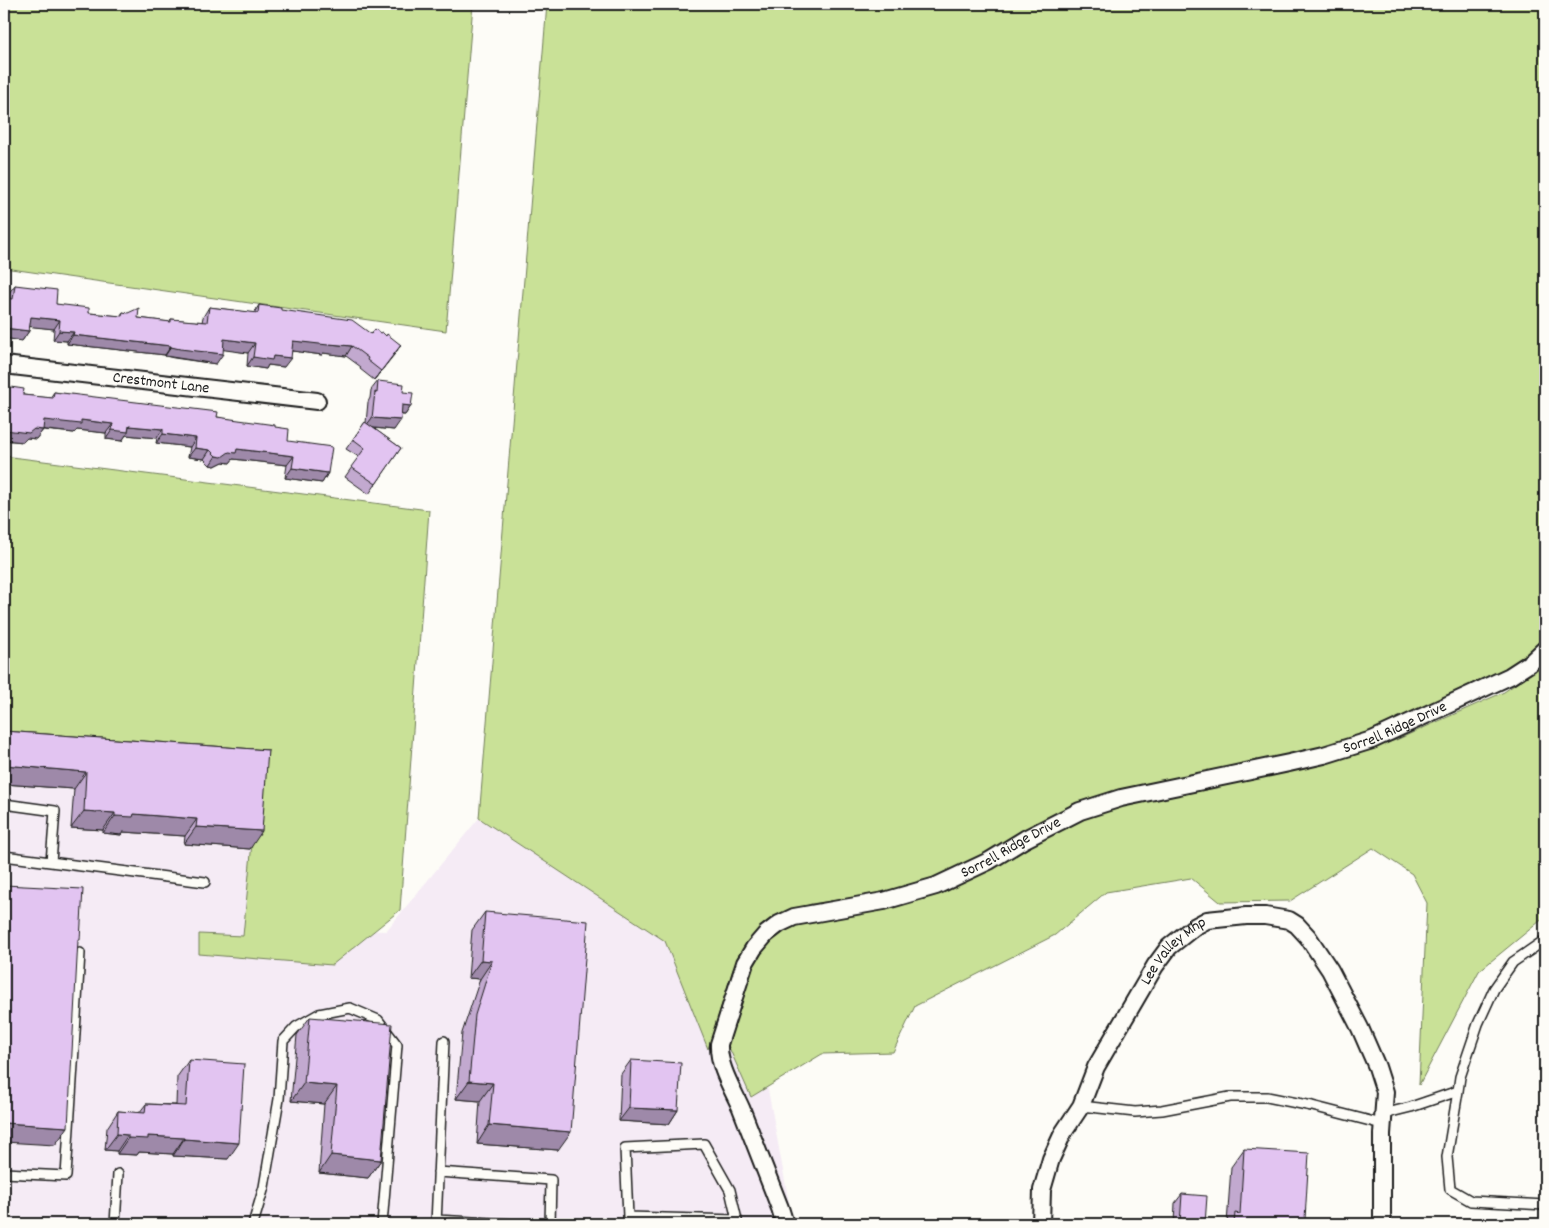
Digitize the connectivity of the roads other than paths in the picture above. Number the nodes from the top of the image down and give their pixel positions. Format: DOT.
graph roads {
  1 [pos="4,365"];
  2 [pos="317,401"];
  3 [pos="1545,649"];
  4 [pos="4,804"];
  5 [pos="4,856"];
  6 [pos="51,862"];
  7 [pos="205,882"];
  8 [pos="1545,940"];
  9 [pos="80,953"];
  10 [pos="444,1040"];
  11 [pos="1458,1091"];
  12 [pos="1082,1106"];
  13 [pos="1383,1119"];
  14 [pos="438,1172"];
  15 [pos="4,1173"];
  16 [pos="118,1174"];
  17 [pos="1545,1206"];
  18 [pos="628,1221"];
  19 [pos="436,1222"];
  20 [pos="115,1224"];
  21 [pos="253,1224"];
  22 [pos="382,1224"];
  23 [pos="511,1224"];
  24 [pos="550,1224"];
  25 [pos="785,1224"];
  26 [pos="1040,1224"];
  27 [pos="1382,1224"];
  1 -- 2 [label="street, Crestmont Lane"];
  3 -- 25 [label="street, Sorrell Ridge Drive"];
  4 -- 6 [label="lane"];
  5 -- 6 [label="lane"];
  6 -- 7 [label="lane"];
  8 -- 11 [label="lane"];
  9 -- 15 [label="lane"];
  10 -- 14 [label="lane"];
  11 -- 13 [label="lane"];
  11 -- 17 [label="lane"];
  12 -- 13 [label="lane"];
  12 -- 13 [label="street, Lee Valley Mhp"];
  12 -- 26 [label="street, Lee Valley Mhp"];
  13 -- 27 [label="street, Lee Valley Mhp"];
  14 -- 19 [label="lane"];
  14 -- 24 [label="lane"];
  16 -- 20 [label="lane"];
  18 -- 18 [label="lane"];
  19 -- 23 [label="lane"];
  21 -- 22 [label="lane"];
}
